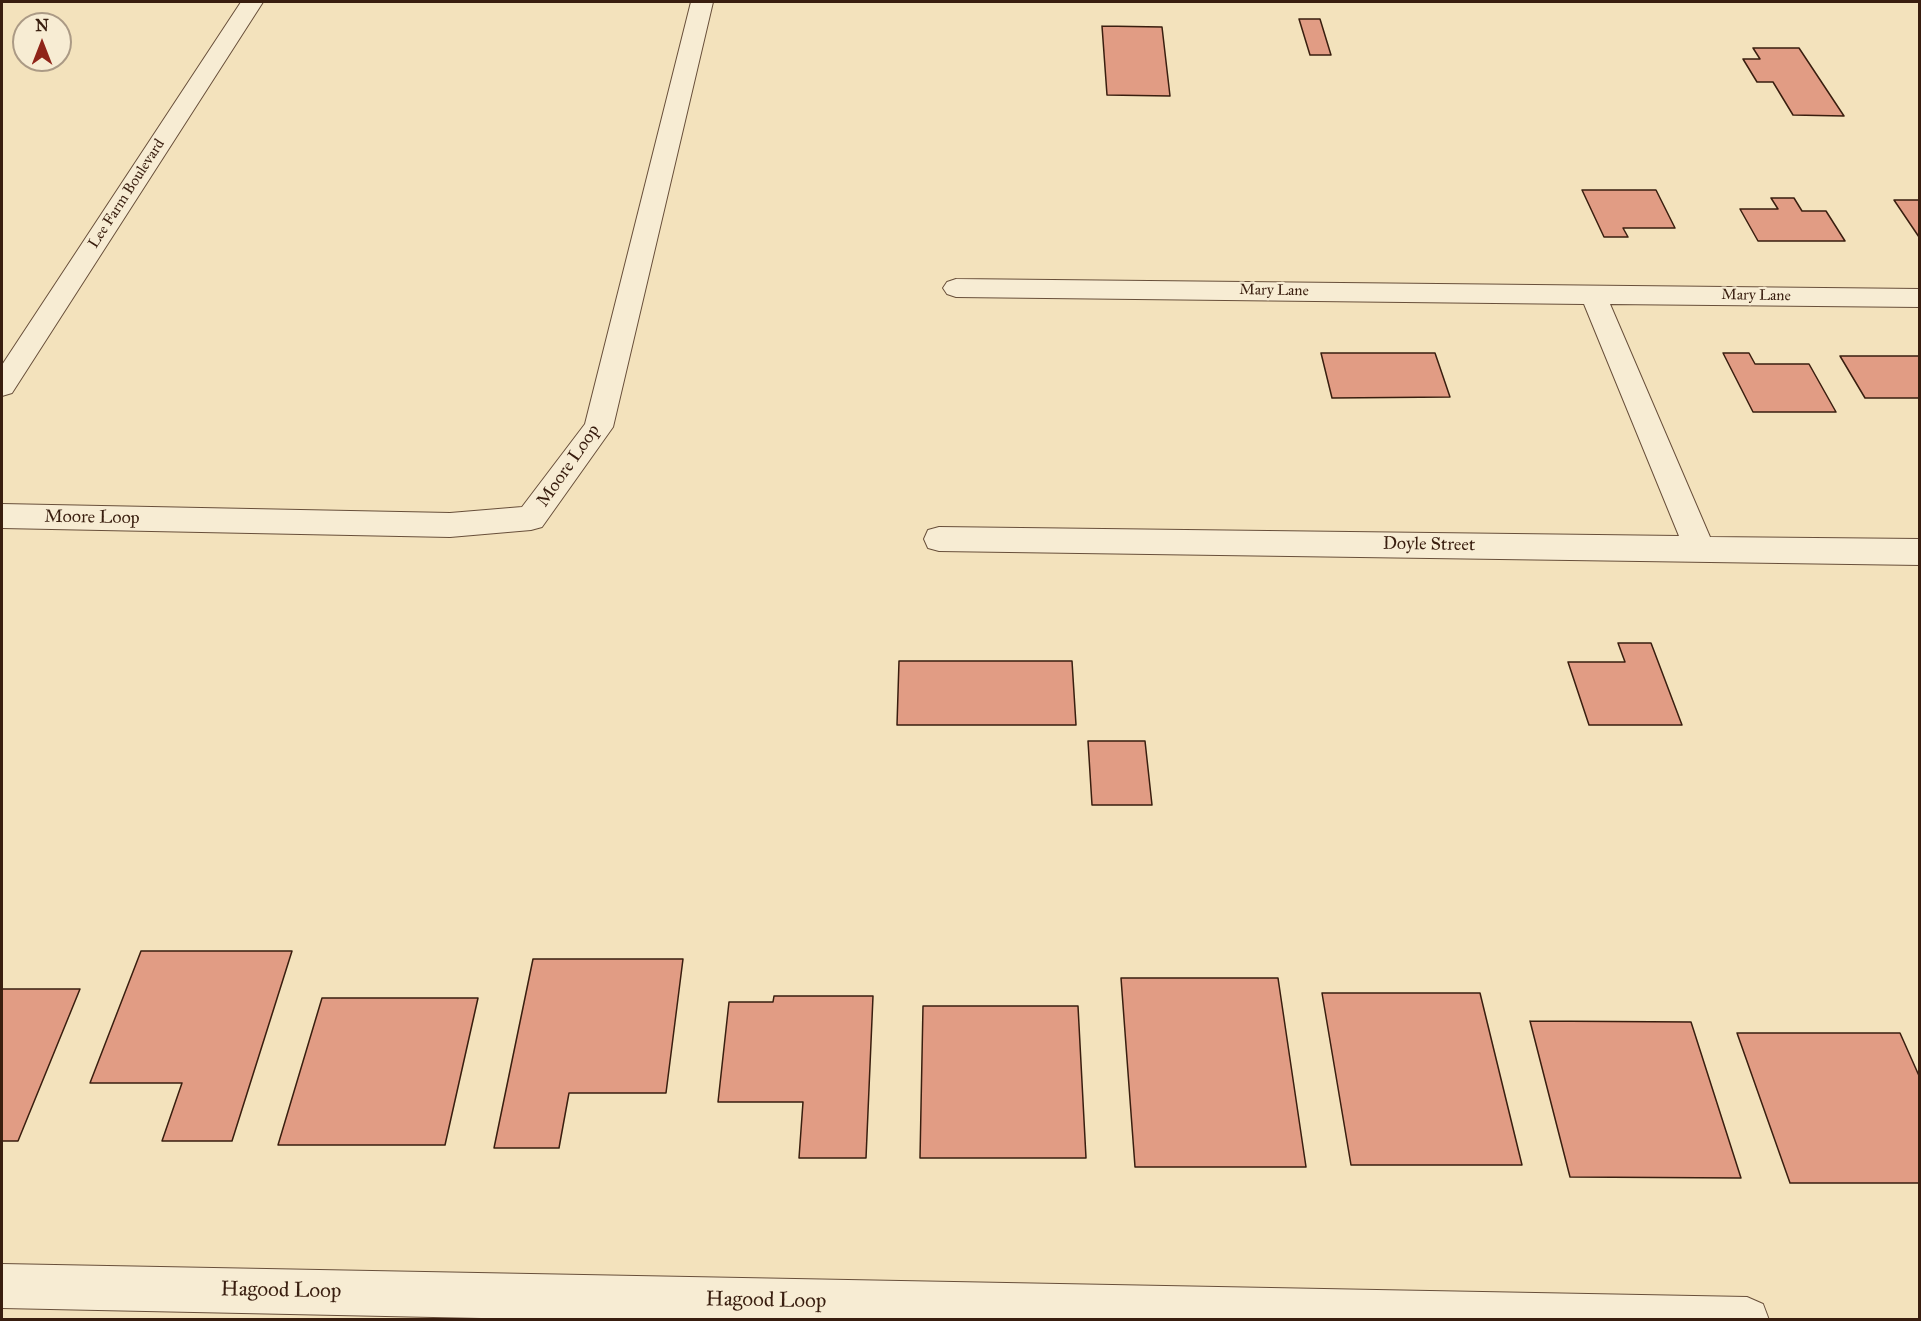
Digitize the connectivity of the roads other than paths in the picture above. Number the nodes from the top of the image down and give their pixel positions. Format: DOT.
graph roads {
  1 [pos="252,2"];
  2 [pos="702,2"];
  3 [pos="956,288"];
  4 [pos="1593,294"];
  5 [pos="1920,298"];
  6 [pos="2,386"];
  7 [pos="2,516"];
  8 [pos="939,539"];
  9 [pos="1700,549"];
  10 [pos="1920,552"];
  11 [pos="2,1286"];
  12 [pos="1747,1320"];
  1 -- 6 [label="street, Lee Farm Boulevard"];
  2 -- 7 [label="street, Moore Loop"];
  3 -- 4 [label="street, Mary Lane"];
  4 -- 5 [label="street, Mary Lane"];
  4 -- 9 [label="street"];
  8 -- 9 [label="street, Doyle Street"];
  9 -- 10 [label="street, Doyle Street"];
  11 -- 12 [label="street, Hagood Loop"];
}
